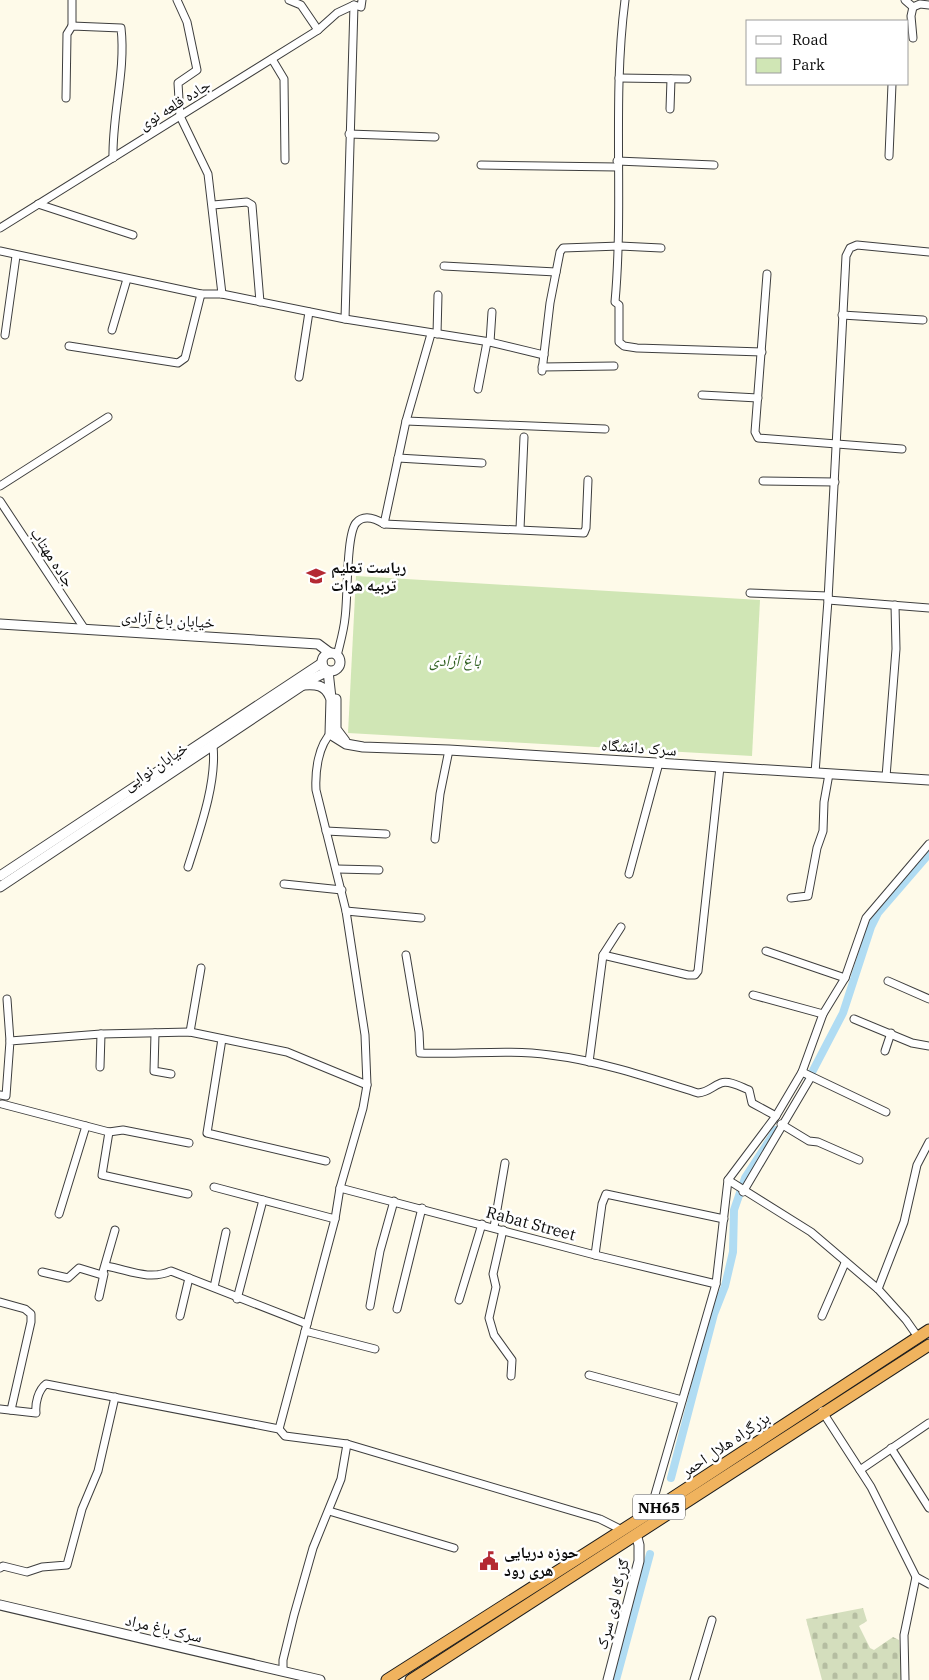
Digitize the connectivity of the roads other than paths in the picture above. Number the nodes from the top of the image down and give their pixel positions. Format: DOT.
graph roads {
  1 [pos="72,0"];
  2 [pos="178,0"];
  3 [pos="289,0"];
  4 [pos="625,0"];
  5 [pos="904,0"];
  6 [pos="359,4"];
  7 [pos="929,5"];
  8 [pos="913,7"];
  9 [pos="911,16"];
  10 [pos="905,20"];
  11 [pos="72,26"];
  12 [pos="318,30"];
  13 [pos="912,38"];
  14 [pos="272,59"];
  15 [pos="619,78"];
  16 [pos="672,79"];
  17 [pos="687,79"];
  18 [pos="892,85"];
  19 [pos="66,98"];
  20 [pos="670,109"];
  21 [pos="180,116"];
  22 [pos="349,134"];
  23 [pos="436,137"];
  24 [pos="889,156"];
  25 [pos="113,158"];
  26 [pos="285,160"];
  27 [pos="617,164"];
  28 [pos="481,165"];
  29 [pos="714,165"];
  30 [pos="38,204"];
  31 [pos="213,205"];
  32 [pos="0,228"];
  33 [pos="133,235"];
  34 [pos="620,246"];
  35 [pos="661,248"];
  36 [pos="0,251"];
  37 [pos="929,252"];
  38 [pos="16,256"];
  39 [pos="444,266"];
  40 [pos="556,272"];
  41 [pos="767,274"];
  42 [pos="127,279"];
  43 [pos="201,294"];
  44 [pos="222,294"];
  45 [pos="438,295"];
  46 [pos="260,302"];
  47 [pos="309,312"];
  48 [pos="492,312"];
  49 [pos="842,315"];
  50 [pos="345,319"];
  51 [pos="923,320"];
  52 [pos="112,330"];
  53 [pos="434,334"];
  54 [pos="5,336"];
  55 [pos="489,342"];
  56 [pos="69,346"];
  57 [pos="762,352"];
  58 [pos="544,355"];
  59 [pos="614,366"];
  60 [pos="299,377"];
  61 [pos="478,389"];
  62 [pos="702,395"];
  63 [pos="758,398"];
  64 [pos="108,417"];
  65 [pos="406,421"];
  66 [pos="605,429"];
  67 [pos="524,437"];
  68 [pos="835,445"];
  69 [pos="902,450"];
  70 [pos="398,458"];
  71 [pos="482,463"];
  72 [pos="588,480"];
  73 [pos="763,480"];
  74 [pos="834,482"];
  75 [pos="0,486"];
  76 [pos="0,501"];
  77 [pos="384,524"];
  78 [pos="520,529"];
  79 [pos="750,593"];
  80 [pos="828,598"];
  81 [pos="895,605"];
  82 [pos="929,608"];
  83 [pos="0,624"];
  84 [pos="84,628"];
  85 [pos="334,654"];
  86 [pos="322,663"];
  87 [pos="331,671"];
  88 [pos="304,685"];
  89 [pos="331,698"];
  90 [pos="333,731"];
  91 [pos="213,746"];
  92 [pos="449,750"];
  93 [pos="659,763"];
  94 [pos="720,767"];
  95 [pos="815,773"];
  96 [pos="829,774"];
  97 [pos="886,777"];
  98 [pos="929,780"];
  99 [pos="326,831"];
  100 [pos="386,834"];
  101 [pos="435,839"];
  102 [pos="929,844"];
  103 [pos="188,867"];
  104 [pos="337,869"];
  105 [pos="379,870"];
  106 [pos="629,874"];
  107 [pos="0,876"];
  108 [pos="284,884"];
  109 [pos="0,887"];
  110 [pos="342,890"];
  111 [pos="791,898"];
  112 [pos="346,911"];
  113 [pos="421,918"];
  114 [pos="622,927"];
  115 [pos="766,951"];
  116 [pos="406,954"];
  117 [pos="603,956"];
  118 [pos="201,968"];
  119 [pos="845,978"];
  120 [pos="888,981"];
  121 [pos="753,996"];
  122 [pos="7,999"];
  123 [pos="929,999"];
  124 [pos="823,1014"];
  125 [pos="854,1019"];
  126 [pos="190,1032"];
  127 [pos="155,1033"];
  128 [pos="891,1033"];
  129 [pos="100,1034"];
  130 [pos="222,1039"];
  131 [pos="10,1041"];
  132 [pos="929,1046"];
  133 [pos="885,1051"];
  134 [pos="590,1062"];
  135 [pos="100,1066"];
  136 [pos="802,1072"];
  137 [pos="171,1074"];
  138 [pos="812,1077"];
  139 [pos="366,1085"];
  140 [pos="3,1096"];
  141 [pos="1,1106"];
  142 [pos="886,1112"];
  143 [pos="776,1116"];
  144 [pos="781,1124"];
  145 [pos="86,1126"];
  146 [pos="109,1132"];
  147 [pos="929,1142"];
  148 [pos="189,1143"];
  149 [pos="859,1160"];
  150 [pos="326,1161"];
  151 [pos="505,1163"];
  152 [pos="728,1180"];
  153 [pos="214,1187"];
  154 [pos="340,1188"];
  155 [pos="743,1192"];
  156 [pos="188,1194"];
  157 [pos="263,1200"];
  158 [pos="394,1201"];
  159 [pos="422,1208"];
  160 [pos="59,1214"];
  161 [pos="336,1219"];
  162 [pos="724,1219"];
  163 [pos="482,1224"];
  164 [pos="494,1227"];
  165 [pos="115,1230"];
  166 [pos="503,1230"];
  167 [pos="226,1232"];
  168 [pos="596,1255"];
  169 [pos="845,1263"];
  170 [pos="106,1266"];
  171 [pos="42,1272"];
  172 [pos="104,1274"];
  173 [pos="189,1278"];
  174 [pos="716,1284"];
  175 [pos="214,1287"];
  176 [pos="878,1289"];
  177 [pos="98,1297"];
  178 [pos="237,1298"];
  179 [pos="458,1300"];
  180 [pos="0,1302"];
  181 [pos="370,1306"];
  182 [pos="397,1309"];
  183 [pos="180,1316"];
  184 [pos="822,1316"];
  185 [pos="306,1327"];
  186 [pos="929,1330"];
  187 [pos="918,1337"];
  188 [pos="929,1345"];
  189 [pos="375,1349"];
  190 [pos="589,1375"];
  191 [pos="511,1376"];
  192 [pos="116,1396"];
  193 [pos="682,1400"];
  194 [pos="817,1402"];
  195 [pos="0,1409"];
  196 [pos="12,1410"];
  197 [pos="823,1413"];
  198 [pos="929,1423"];
  199 [pos="279,1429"];
  200 [pos="348,1444"];
  201 [pos="891,1448"];
  202 [pos="860,1470"];
  203 [pos="657,1508"];
  204 [pos="929,1508"];
  205 [pos="329,1511"];
  206 [pos="622,1530"];
  207 [pos="636,1534"];
  208 [pos="454,1548"];
  209 [pos="0,1568"];
  210 [pos="916,1577"];
  211 [pos="929,1584"];
  212 [pos="0,1605"];
  213 [pos="712,1620"];
  214 [pos="283,1671"];
  215 [pos="320,1680"];
  216 [pos="387,1680"];
  217 [pos="411,1680"];
  218 [pos="608,1680"];
  219 [pos="694,1680"];
  220 [pos="904,1680"];
  1 -- 11 [label="street"];
  2 -- 21 [label="street"];
  3 -- 12 [label="street"];
  4 -- 15 [label="street"];
  5 -- 8 [label="street"];
  6 -- 12 [label="street, جاده قلعه نوی"];
  6 -- 22 [label="street"];
  7 -- 8 [label="street"];
  8 -- 9 [label="street"];
  9 -- 10 [label="street"];
  9 -- 13 [label="street"];
  11 -- 19 [label="street"];
  11 -- 25 [label="street"];
  12 -- 14 [label="street, جاده قلعه نوی"];
  14 -- 21 [label="street, جاده قلعه نوی"];
  14 -- 26 [label="street"];
  15 -- 16 [label="street"];
  15 -- 27 [label="street"];
  16 -- 17 [label="street"];
  16 -- 20 [label="street"];
  18 -- 24 [label="street"];
  21 -- 25 [label="street, جاده قلعه نوی"];
  21 -- 31 [label="street"];
  22 -- 23 [label="street"];
  22 -- 50 [label="street"];
  25 -- 30 [label="street, جاده قلعه نوی"];
  27 -- 28 [label="street"];
  27 -- 29 [label="street"];
  27 -- 34 [label="street"];
  30 -- 32 [label="street, جاده قلعه نوی"];
  30 -- 33 [label="street"];
  31 -- 44 [label="street"];
  31 -- 46 [label="street"];
  34 -- 35 [label="street"];
  34 -- 40 [label="street"];
  34 -- 57 [label="street"];
  36 -- 38 [label="street"];
  37 -- 49 [label="street"];
  38 -- 42 [label="street"];
  38 -- 54 [label="street"];
  39 -- 40 [label="street"];
  40 -- 58 [label="street"];
  41 -- 57 [label="street"];
  42 -- 43 [label="street"];
  42 -- 52 [label="street"];
  43 -- 44 [label="street"];
  43 -- 56 [label="street"];
  44 -- 46 [label="street"];
  45 -- 53 [label="street"];
  46 -- 47 [label="street"];
  47 -- 50 [label="street"];
  47 -- 60 [label="street"];
  48 -- 55 [label="street"];
  49 -- 51 [label="street"];
  49 -- 68 [label="street"];
  50 -- 53 [label="street"];
  53 -- 55 [label="street"];
  53 -- 65 [label="street"];
  55 -- 58 [label="street"];
  55 -- 61 [label="street"];
  57 -- 63 [label="street"];
  58 -- 59 [label="street"];
  62 -- 63 [label="street"];
  63 -- 68 [label="street"];
  64 -- 75 [label="street"];
  65 -- 66 [label="street"];
  65 -- 70 [label="street"];
  67 -- 78 [label="street"];
  68 -- 69 [label="street"];
  68 -- 74 [label="street"];
  70 -- 71 [label="street"];
  70 -- 77 [label="street"];
  72 -- 78 [label="street"];
  73 -- 74 [label="street"];
  74 -- 80 [label="street"];
  76 -- 84 [label="street, جاده مهتاب"];
  77 -- 78 [label="street"];
  77 -- 85 [label="street"];
  79 -- 80 [label="street"];
  80 -- 81 [label="street"];
  80 -- 95 [label="street"];
  81 -- 82 [label="street"];
  81 -- 97 [label="street"];
  83 -- 84 [label="street, خیابان باغ آزادی"];
  84 -- 85 [label="street, خیابان باغ آزادی"];
  85 -- 86 [label="street, خیابان نوایی"];
  85 -- 87 [label="street"];
  86 -- 87 [label="street"];
  86 -- 107 [label="street, خیابان نوایی"];
  87 -- 88 [label="street, خیابان نوایی"];
  87 -- 89 [label="street"];
  87 -- 90 [label="street"];
  88 -- 89 [label="street"];
  88 -- 91 [label="street, خیابان نوایی"];
  89 -- 90 [label="street"];
  90 -- 92 [label="street, سرک دانشگاه"];
  90 -- 99 [label="street"];
  91 -- 103 [label="street"];
  91 -- 109 [label="street, خیابان نوایی"];
  92 -- 93 [label="street, سرک دانشگاه"];
  92 -- 101 [label="street"];
  93 -- 94 [label="street, سرک دانشگاه"];
  93 -- 106 [label="street"];
  94 -- 95 [label="street, سرک دانشگاه"];
  94 -- 117 [label="street"];
  95 -- 96 [label="street, سرک دانشگاه"];
  96 -- 97 [label="street, سرک دانشگاه"];
  96 -- 111 [label="street"];
  97 -- 98 [label="street, سرک دانشگاه"];
  99 -- 100 [label="street"];
  99 -- 104 [label="street"];
  102 -- 119 [label="street"];
  104 -- 105 [label="street"];
  104 -- 110 [label="street"];
  108 -- 110 [label="street"];
  110 -- 112 [label="street"];
  112 -- 113 [label="street"];
  112 -- 139 [label="street"];
  114 -- 117 [label="street"];
  115 -- 119 [label="street"];
  116 -- 134 [label="street"];
  117 -- 134 [label="street"];
  118 -- 126 [label="street"];
  119 -- 124 [label="street"];
  120 -- 123 [label="street"];
  121 -- 124 [label="street"];
  122 -- 131 [label="street"];
  124 -- 136 [label="street"];
  125 -- 128 [label="street"];
  126 -- 127 [label="street"];
  126 -- 130 [label="street"];
  127 -- 129 [label="street"];
  127 -- 137 [label="street"];
  128 -- 132 [label="street"];
  128 -- 133 [label="street"];
  129 -- 131 [label="street"];
  129 -- 135 [label="street"];
  130 -- 139 [label="street"];
  130 -- 150 [label="street"];
  131 -- 140 [label="street"];
  134 -- 143 [label="street"];
  136 -- 138 [label="street"];
  136 -- 143 [label="street"];
  138 -- 142 [label="street"];
  138 -- 144 [label="street"];
  139 -- 154 [label="street"];
  140 -- 141 [label="street"];
  141 -- 145 [label="street"];
  143 -- 152 [label="street"];
  144 -- 149 [label="street"];
  144 -- 155 [label="street"];
  145 -- 146 [label="street"];
  145 -- 160 [label="street"];
  146 -- 148 [label="street"];
  146 -- 156 [label="street"];
  147 -- 176 [label="street"];
  151 -- 164 [label="street"];
  152 -- 155 [label="street"];
  152 -- 162 [label="street"];
  153 -- 157 [label="street"];
  154 -- 158 [label="street, Rabat Street"];
  154 -- 161 [label="street"];
  155 -- 169 [label="street"];
  157 -- 161 [label="street"];
  157 -- 178 [label="street"];
  158 -- 159 [label="street, Rabat Street"];
  158 -- 181 [label="street"];
  159 -- 163 [label="street, Rabat Street"];
  159 -- 182 [label="street"];
  161 -- 185 [label="street"];
  162 -- 168 [label="street"];
  162 -- 174 [label="street"];
  163 -- 164 [label="street, Rabat Street"];
  163 -- 179 [label="street"];
  164 -- 166 [label="street, Rabat Street"];
  165 -- 170 [label="street"];
  166 -- 168 [label="street, Rabat Street"];
  166 -- 191 [label="street"];
  167 -- 175 [label="street"];
  168 -- 174 [label="street, Rabat Street"];
  169 -- 176 [label="street"];
  169 -- 184 [label="street"];
  170 -- 172 [label="street"];
  170 -- 173 [label="street"];
  171 -- 172 [label="street"];
  172 -- 177 [label="street"];
  173 -- 175 [label="street"];
  173 -- 183 [label="street"];
  174 -- 193 [label="street"];
  175 -- 178 [label="street"];
  176 -- 187 [label="street"];
  178 -- 185 [label="street"];
  180 -- 196 [label="street"];
  185 -- 189 [label="street"];
  185 -- 199 [label="street"];
  186 -- 187 [label="highway, بزرگراه هلال احمر / NH65"];
  187 -- 194 [label="highway, بزرگراه هلال احمر / NH65"];
  188 -- 197 [label="highway, بزرگراه هلال احمر / NH65"];
  190 -- 193 [label="street"];
  192 -- 196 [label="street"];
  192 -- 199 [label="street"];
  192 -- 209 [label="street"];
  193 -- 203 [label="street"];
  194 -- 197 [label="street"];
  194 -- 203 [label="highway, بزرگراه هلال احمر / NH65"];
  195 -- 196 [label="street"];
  197 -- 202 [label="street"];
  197 -- 207 [label="highway, بزرگراه هلال احمر / NH65"];
  198 -- 201 [label="street"];
  199 -- 200 [label="street"];
  200 -- 205 [label="street"];
  200 -- 206 [label="street"];
  201 -- 202 [label="street"];
  201 -- 204 [label="street"];
  202 -- 210 [label="street"];
  203 -- 206 [label="highway, بزرگراه هلال احمر / NH65"];
  205 -- 208 [label="street"];
  205 -- 214 [label="street"];
  206 -- 216 [label="highway, بزرگراه هلال احمر / NH65"];
  207 -- 217 [label="highway, بزرگراه هلال احمر / NH65"];
  207 -- 218 [label="street, ګزرګاه لوی سړک"];
  210 -- 211 [label="street"];
  210 -- 220 [label="street"];
  212 -- 214 [label="street, سرک باغ مراد"];
  213 -- 219 [label="street"];
  214 -- 215 [label="street, سرک باغ مراد"];
}
